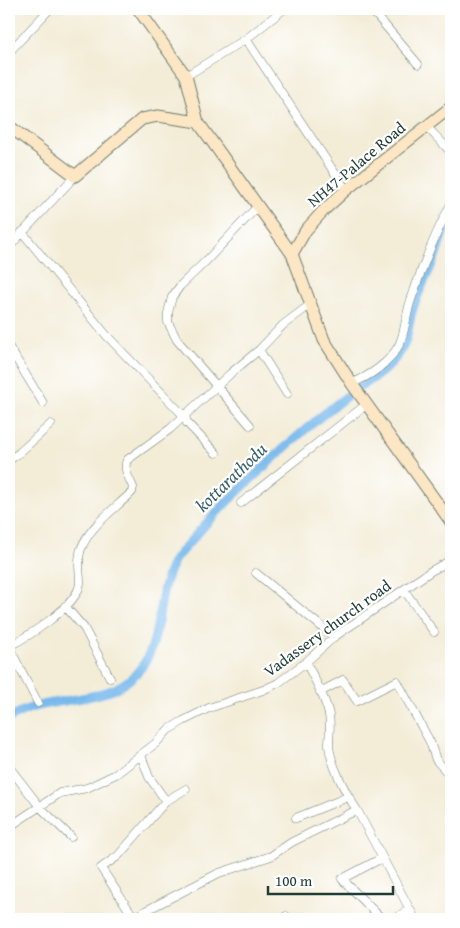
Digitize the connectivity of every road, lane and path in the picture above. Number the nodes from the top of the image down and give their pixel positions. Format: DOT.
graph roads {
  1 [pos="48,9"];
  2 [pos="138,9"];
  3 [pos="284,9"];
  4 [pos="374,10"];
  5 [pos="246,39"];
  6 [pos="9,52"];
  7 [pos="418,64"];
  8 [pos="186,76"];
  9 [pos="451,107"];
  10 [pos="198,122"];
  11 [pos="9,126"];
  12 [pos="426,126"];
  13 [pos="451,152"];
  14 [pos="75,176"];
  15 [pos="346,190"];
  16 [pos="451,204"];
  17 [pos="257,206"];
  18 [pos="22,232"];
  19 [pos="9,247"];
  20 [pos="292,254"];
  21 [pos="310,304"];
  22 [pos="9,347"];
  23 [pos="259,350"];
  24 [pos="352,383"];
  25 [pos="217,386"];
  26 [pos="287,394"];
  27 [pos="364,400"];
  28 [pos="43,403"];
  29 [pos="184,415"];
  30 [pos="51,424"];
  31 [pos="250,425"];
  32 [pos="216,453"];
  33 [pos="9,460"];
  34 [pos="241,503"];
  35 [pos="451,522"];
  36 [pos="451,560"];
  37 [pos="256,573"];
  38 [pos="404,590"];
  39 [pos="65,606"];
  40 [pos="434,632"];
  41 [pos="334,637"];
  42 [pos="9,646"];
  43 [pos="306,662"];
  44 [pos="110,678"];
  45 [pos="320,692"];
  46 [pos="38,703"];
  47 [pos="141,754"];
  48 [pos="9,768"];
  49 [pos="451,769"];
  50 [pos="186,789"];
  51 [pos="348,797"];
  52 [pos="166,801"];
  53 [pos="40,807"];
  54 [pos="357,810"];
  55 [pos="296,818"];
  56 [pos="9,827"];
  57 [pos="71,837"];
  58 [pos="382,858"];
  59 [pos="410,910"];
  60 [pos="134,919"];
  61 [pos="384,919"];
  62 [pos="415,919"];
  1 -- 6 [label="street"];
  2 -- 8 [label="main road"];
  3 -- 5 [label="street"];
  4 -- 7 [label="street"];
  5 -- 8 [label="street"];
  5 -- 15 [label="street"];
  8 -- 10 [label="main road"];
  9 -- 12 [label="main road, NH47-Palace Road"];
  10 -- 14 [label="main road"];
  10 -- 17 [label="main road"];
  11 -- 14 [label="main road"];
  12 -- 13 [label="street"];
  12 -- 15 [label="main road, NH47-Palace Road"];
  14 -- 18 [label="street"];
  15 -- 20 [label="main road, NH47-Palace Road"];
  16 -- 24 [label="street"];
  17 -- 20 [label="main road"];
  17 -- 25 [label="street"];
  18 -- 19 [label="street"];
  18 -- 29 [label="street"];
  20 -- 21 [label="main road"];
  21 -- 23 [label="street"];
  21 -- 24 [label="main road"];
  22 -- 28 [label="street"];
  23 -- 25 [label="street"];
  23 -- 26 [label="street"];
  24 -- 27 [label="main road"];
  25 -- 29 [label="street"];
  25 -- 31 [label="street"];
  27 -- 34 [label="street"];
  27 -- 35 [label="main road"];
  29 -- 32 [label="street"];
  29 -- 39 [label="street"];
  30 -- 33 [label="street"];
  36 -- 38 [label="street, Vadassery church road"];
  37 -- 41 [label="street"];
  38 -- 40 [label="street"];
  38 -- 41 [label="street, Vadassery church road"];
  39 -- 42 [label="street"];
  39 -- 44 [label="street"];
  41 -- 43 [label="street, Vadassery church road"];
  42 -- 46 [label="street"];
  43 -- 45 [label="street"];
  43 -- 47 [label="street, Vadassery church road"];
  45 -- 49 [label="street"];
  45 -- 51 [label="street"];
  47 -- 52 [label="street"];
  47 -- 53 [label="street, Vadassery church road"];
  48 -- 53 [label="street"];
  50 -- 52 [label="street"];
  51 -- 54 [label="street"];
  51 -- 55 [label="street"];
  52 -- 60 [label="street"];
  53 -- 56 [label="street, Vadassery church road"];
  53 -- 57 [label="street"];
  54 -- 58 [label="street"];
  54 -- 60 [label="street"];
  58 -- 59 [label="street"];
  58 -- 61 [label="street"];
  59 -- 61 [label="street"];
  59 -- 62 [label="street"];
}
